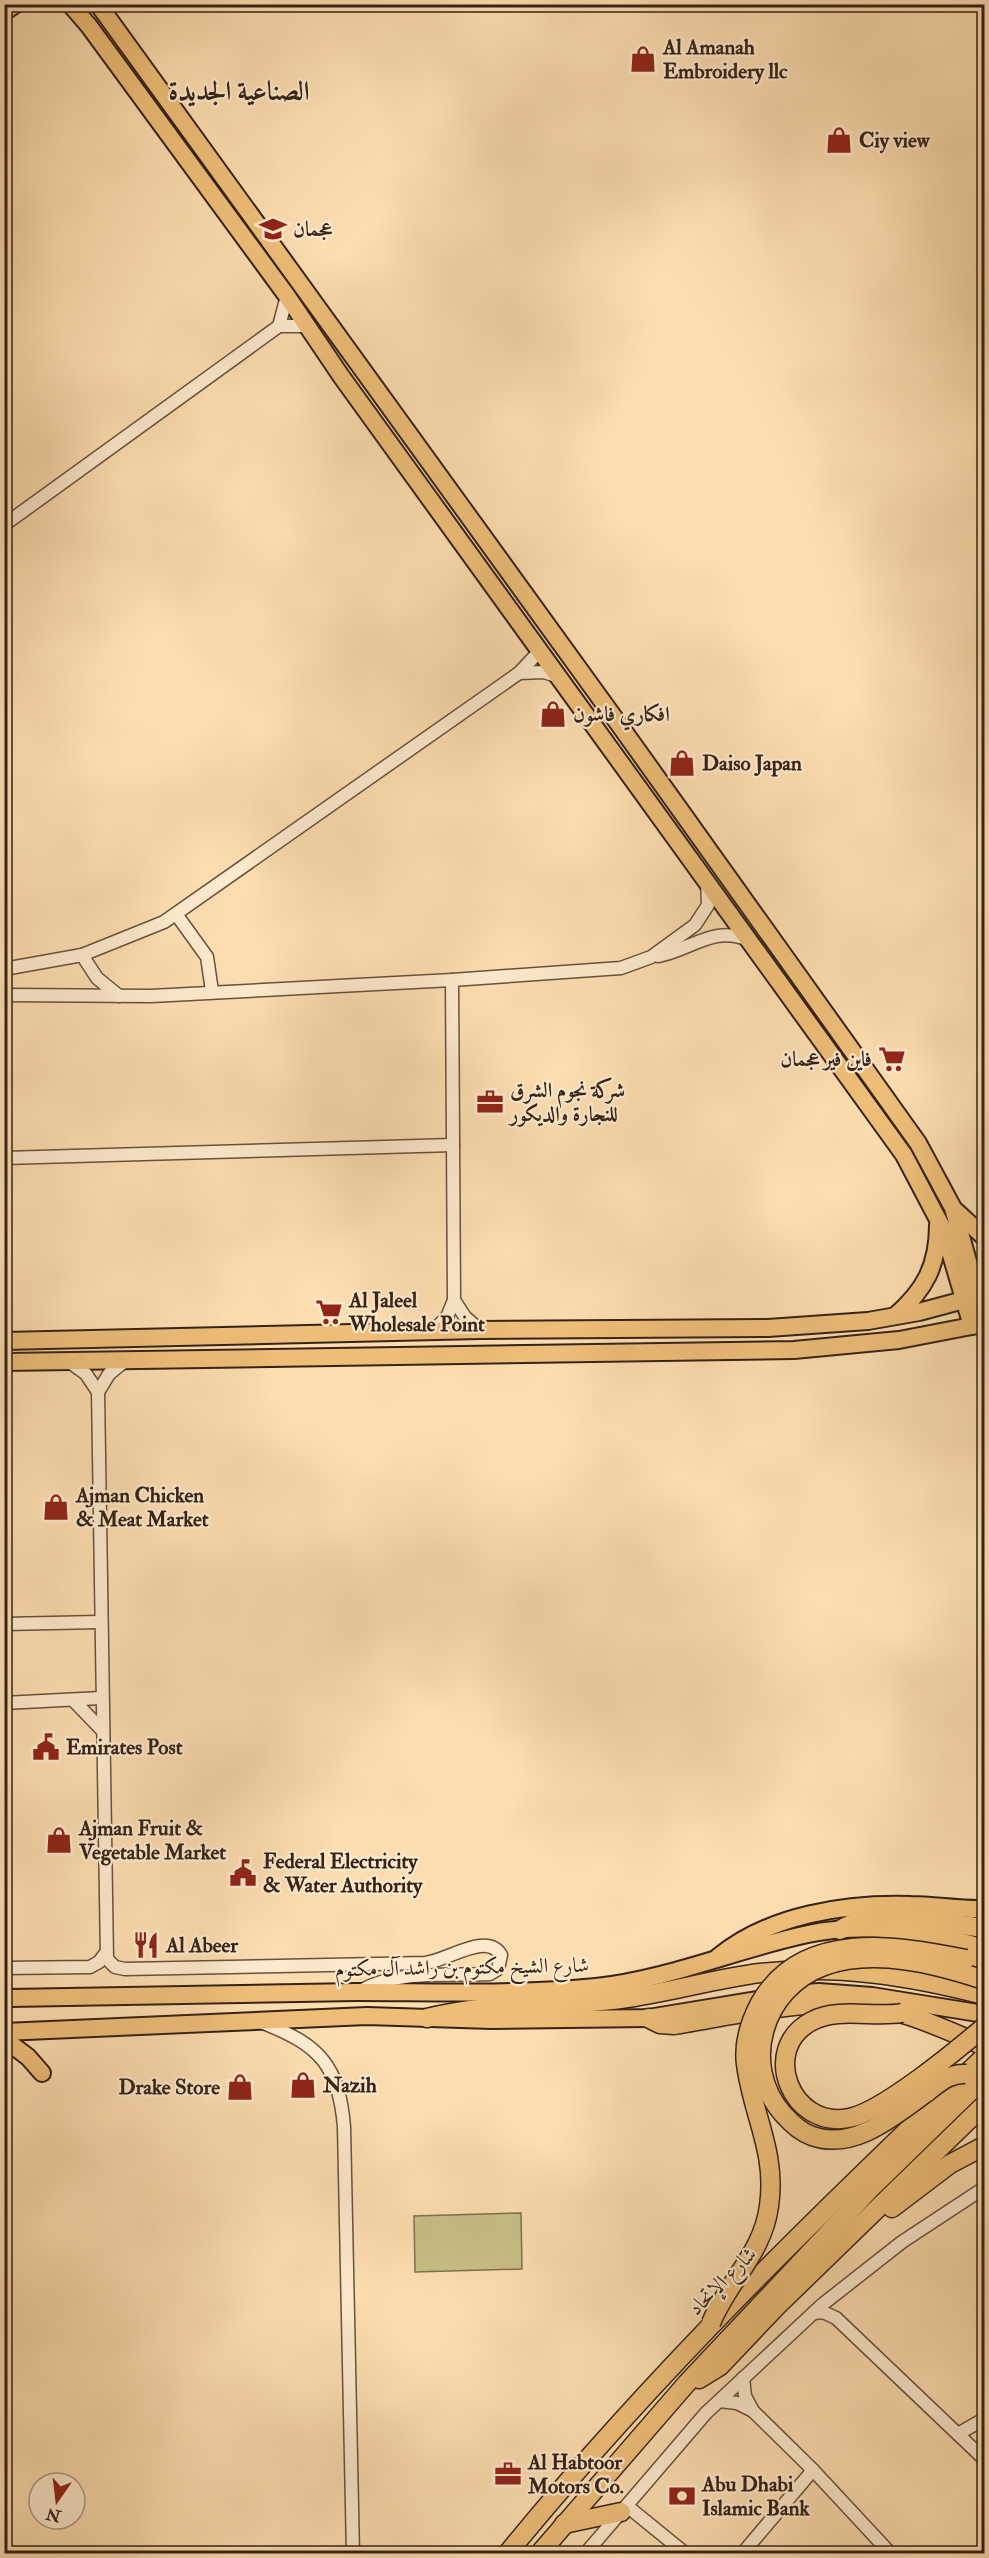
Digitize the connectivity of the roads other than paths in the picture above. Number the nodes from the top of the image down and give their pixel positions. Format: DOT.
graph roads {
  1 [pos="16,4"];
  2 [pos="70,4"];
  3 [pos="98,4"];
  4 [pos="4,12"];
  5 [pos="287,296"];
  6 [pos="279,326"];
  7 [pos="308,326"];
  8 [pos="342,376"];
  9 [pos="404,428"];
  10 [pos="4,525"];
  11 [pos="542,653"];
  12 [pos="519,674"];
  13 [pos="559,677"];
  14 [pos="613,716"];
  15 [pos="706,881"];
  16 [pos="176,914"];
  17 [pos="748,940"];
  18 [pos="82,955"];
  19 [pos="651,957"];
  20 [pos="4,969"];
  21 [pos="452,980"];
  22 [pos="212,991"];
  23 [pos="4,995"];
  24 [pos="119,996"];
  25 [pos="453,1144"];
  26 [pos="4,1158"];
  27 [pos="953,1208"];
  28 [pos="939,1218"];
  29 [pos="984,1237"];
  30 [pos="976,1296"];
  31 [pos="454,1300"];
  32 [pos="894,1317"];
  33 [pos="980,1322"];
  34 [pos="480,1329"];
  35 [pos="434,1330"];
  36 [pos="408,1331"];
  37 [pos="4,1341"];
  38 [pos="293,1357"];
  39 [pos="126,1360"];
  40 [pos="67,1361"];
  41 [pos="4,1362"];
  42 [pos="98,1392"];
  43 [pos="99,1622"];
  44 [pos="4,1623"];
  45 [pos="101,1698"];
  46 [pos="74,1701"];
  47 [pos="4,1702"];
  48 [pos="103,1731"];
  49 [pos="984,1909"];
  50 [pos="984,1928"];
  51 [pos="840,1930"];
  52 [pos="984,1947"];
  53 [pos="105,1954"];
  54 [pos="711,1962"];
  55 [pos="984,1965"];
  56 [pos="4,1968"];
  57 [pos="984,1980"];
  58 [pos="358,1992"];
  59 [pos="984,1995"];
  60 [pos="4,1998"];
  61 [pos="902,2013"];
  62 [pos="984,2014"];
  63 [pos="427,2018"];
  64 [pos="648,2018"];
  65 [pos="259,2022"];
  66 [pos="984,2027"];
  67 [pos="4,2032"];
  68 [pos="4,2039"];
  69 [pos="984,2046"];
  70 [pos="984,2057"];
  71 [pos="42,2073"];
  72 [pos="966,2074"];
  73 [pos="984,2078"];
  74 [pos="984,2105"];
  75 [pos="984,2146"];
  76 [pos="984,2188"];
  77 [pos="836,2250"];
  78 [pos="837,2293"];
  79 [pos="814,2313"];
  80 [pos="836,2318"];
  81 [pos="711,2323"];
  82 [pos="743,2378"];
  83 [pos="687,2382"];
  84 [pos="719,2401"];
  85 [pos="753,2411"];
  86 [pos="984,2419"];
  87 [pos="958,2434"];
  88 [pos="984,2459"];
  89 [pos="813,2470"];
  90 [pos="624,2509"];
  91 [pos="564,2524"];
  92 [pos="353,2553"];
  93 [pos="507,2553"];
  94 [pos="539,2553"];
  95 [pos="585,2553"];
  96 [pos="686,2553"];
  97 [pos="742,2553"];
  98 [pos="891,2553"];
  1 -- 4 [label="main road"];
  2 -- 5 [label="main road"];
  3 -- 9 [label="main road"];
  5 -- 6 [label="street"];
  5 -- 7 [label="main road"];
  6 -- 7 [label="street"];
  6 -- 10 [label="street"];
  7 -- 8 [label="main road"];
  8 -- 9 [label="main road"];
  8 -- 11 [label="main road"];
  9 -- 14 [label="main road"];
  11 -- 12 [label="street"];
  11 -- 13 [label="main road"];
  11 -- 14 [label="main road"];
  12 -- 13 [label="street"];
  12 -- 16 [label="street"];
  13 -- 15 [label="main road"];
  14 -- 27 [label="main road"];
  15 -- 17 [label="main road"];
  15 -- 19 [label="street"];
  16 -- 18 [label="street"];
  16 -- 22 [label="street"];
  17 -- 19 [label="street"];
  17 -- 28 [label="main road"];
  18 -- 20 [label="street"];
  18 -- 24 [label="street"];
  19 -- 21 [label="street"];
  21 -- 22 [label="street"];
  21 -- 25 [label="street"];
  22 -- 24 [label="street"];
  23 -- 24 [label="street"];
  25 -- 26 [label="street"];
  25 -- 31 [label="street"];
  27 -- 29 [label="main road"];
  27 -- 30 [label="main road"];
  28 -- 30 [label="main road"];
  28 -- 32 [label="main road"];
  30 -- 32 [label="main road"];
  30 -- 33 [label="main road"];
  31 -- 34 [label="street"];
  31 -- 35 [label="street"];
  32 -- 34 [label="main road"];
  33 -- 38 [label="main road"];
  34 -- 35 [label="main road"];
  35 -- 36 [label="main road"];
  36 -- 37 [label="main road"];
  36 -- 38 [label="main road"];
  38 -- 39 [label="main road"];
  39 -- 40 [label="main road"];
  39 -- 42 [label="street"];
  40 -- 41 [label="main road"];
  40 -- 42 [label="street"];
  42 -- 43 [label="street"];
  43 -- 44 [label="street"];
  43 -- 45 [label="street"];
  45 -- 46 [label="street"];
  45 -- 48 [label="street"];
  46 -- 47 [label="street"];
  46 -- 48 [label="street"];
  48 -- 53 [label="street"];
  49 -- 54 [label="main road"];
  50 -- 51 [label="highway"];
  51 -- 52 [label="main road, شارع الشيخ مكتوم بن راشد آل مكتوم"];
  51 -- 54 [label="main road, شارع الشيخ مكتوم بن راشد آل مكتوم"];
  53 -- 56 [label="street"];
  53 -- 58 [label="street"];
  54 -- 58 [label="main road, شارع الشيخ مكتوم بن راشد آل مكتوم"];
  55 -- 81 [label="highway, bridge"];
  57 -- 72 [label="highway, bridge"];
  58 -- 60 [label="main road, شارع الشيخ مكتوم بن راشد آل مكتوم"];
  59 -- 63 [label="highway"];
  61 -- 64 [label="highway"];
  61 -- 66 [label="highway, bridge"];
  61 -- 69 [label="highway"];
  62 -- 64 [label="main road"];
  63 -- 64 [label="main road"];
  63 -- 65 [label="main road"];
  65 -- 67 [label="main road"];
  65 -- 92 [label="street"];
  68 -- 71 [label="main road"];
  70 -- 72 [label="highway, شارع الإتحاد"];
  72 -- 81 [label="highway, شارع الإتحاد, bridge"];
  73 -- 83 [label="highway, شارع الإتحاد"];
  74 -- 77 [label="highway"];
  75 -- 77 [label="highway"];
  76 -- 78 [label="street"];
  77 -- 83 [label="highway"];
  78 -- 79 [label="street"];
  78 -- 80 [label="street"];
  79 -- 80 [label="street"];
  79 -- 82 [label="street"];
  80 -- 87 [label="street"];
  81 -- 93 [label="highway, شارع الإتحاد"];
  82 -- 84 [label="street"];
  82 -- 85 [label="street"];
  83 -- 91 [label="highway, شارع الإتحاد"];
  84 -- 85 [label="street"];
  84 -- 90 [label="street"];
  85 -- 89 [label="street"];
  86 -- 87 [label="street"];
  87 -- 88 [label="street"];
  89 -- 97 [label="street"];
  89 -- 98 [label="street"];
  90 -- 91 [label="highway"];
  90 -- 95 [label="street"];
  90 -- 96 [label="street"];
  91 -- 94 [label="highway, شارع الإتحاد"];
}
